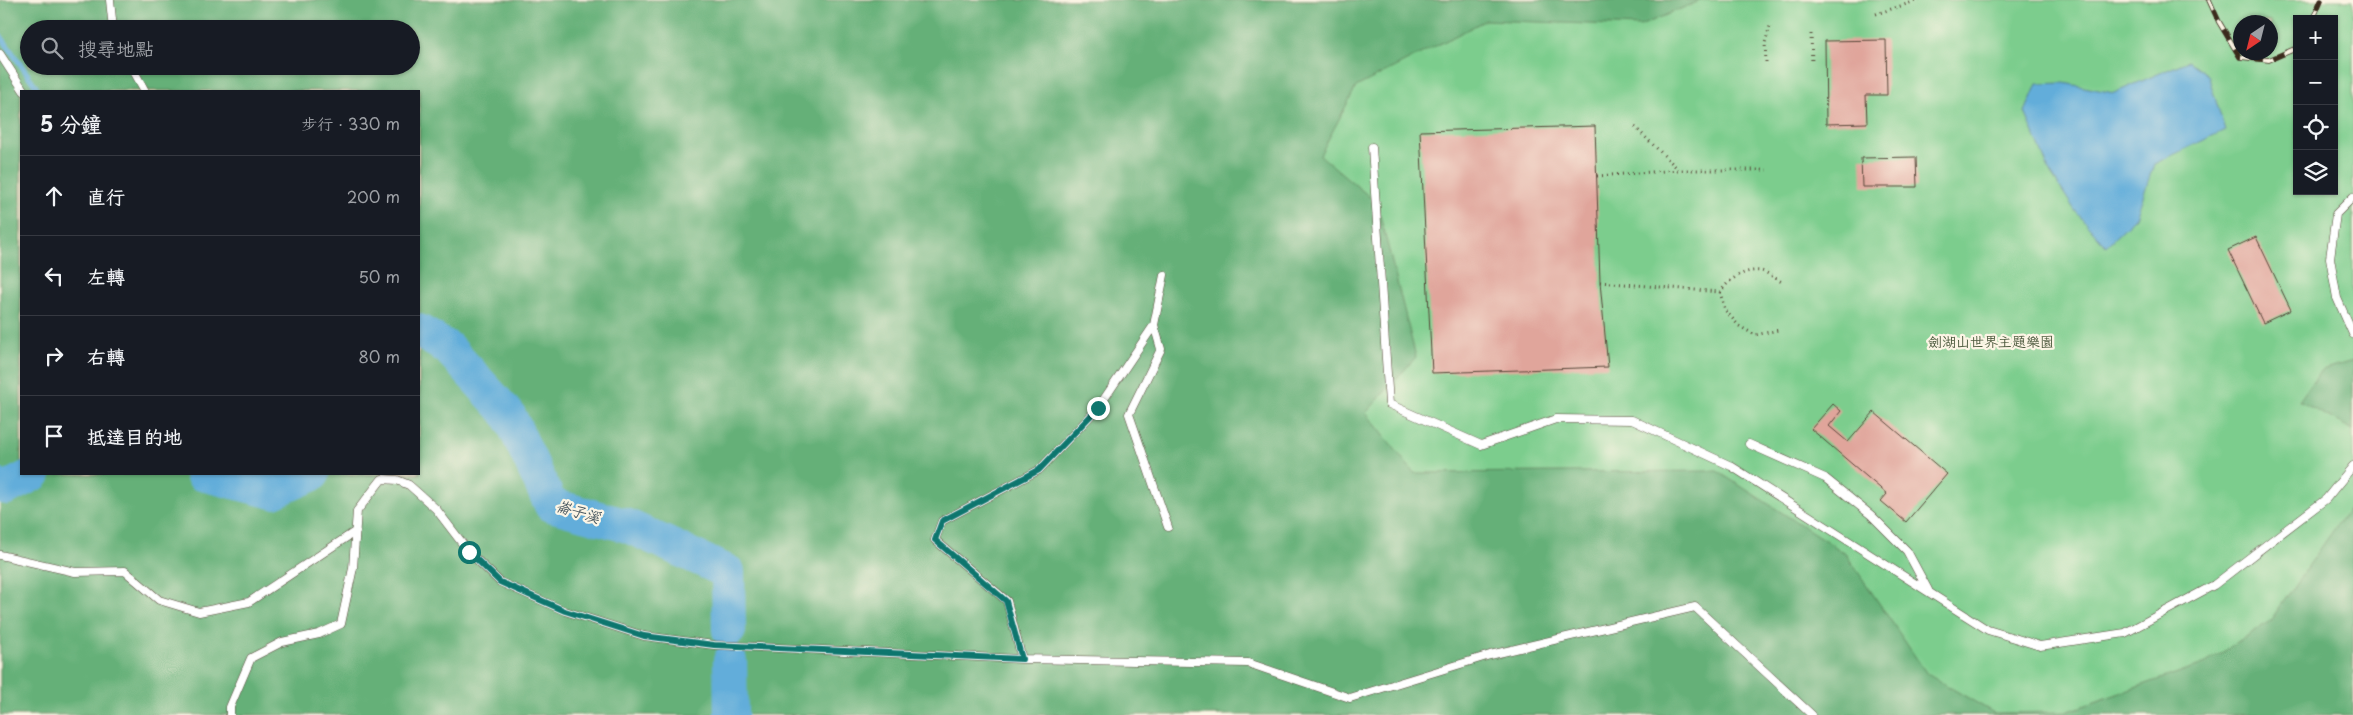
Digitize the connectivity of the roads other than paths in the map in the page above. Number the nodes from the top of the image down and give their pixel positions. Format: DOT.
graph roads {
  1 [pos="110,0"];
  2 [pos="112,20"];
  3 [pos="0,54"];
  4 [pos="136,75"];
  5 [pos="23,90"];
  6 [pos="144,90"];
  7 [pos="1372,147"];
  8 [pos="2353,197"];
  9 [pos="1164,276"];
  10 [pos="1154,325"];
  11 [pos="2353,334"];
  12 [pos="1749,444"];
  13 [pos="2353,466"];
  14 [pos="381,477"];
  15 [pos="1168,527"];
  16 [pos="356,531"];
  17 [pos="0,556"];
  18 [pos="1929,592"];
  19 [pos="1022,659"];
  20 [pos="230,715"];
  21 [pos="1812,715"];
  1 -- 2 [label="lane"];
  3 -- 5 [label="lane"];
  4 -- 6 [label="lane"];
  7 -- 18 [label="lane"];
  8 -- 11 [label="lane"];
  9 -- 10 [label="lane"];
  10 -- 15 [label="lane"];
  10 -- 19 [label="lane"];
  12 -- 18 [label="lane"];
  13 -- 18 [label="lane"];
  14 -- 16 [label="lane"];
  14 -- 19 [label="lane"];
  16 -- 17 [label="lane"];
  16 -- 20 [label="lane"];
  19 -- 21 [label="lane"];
}
